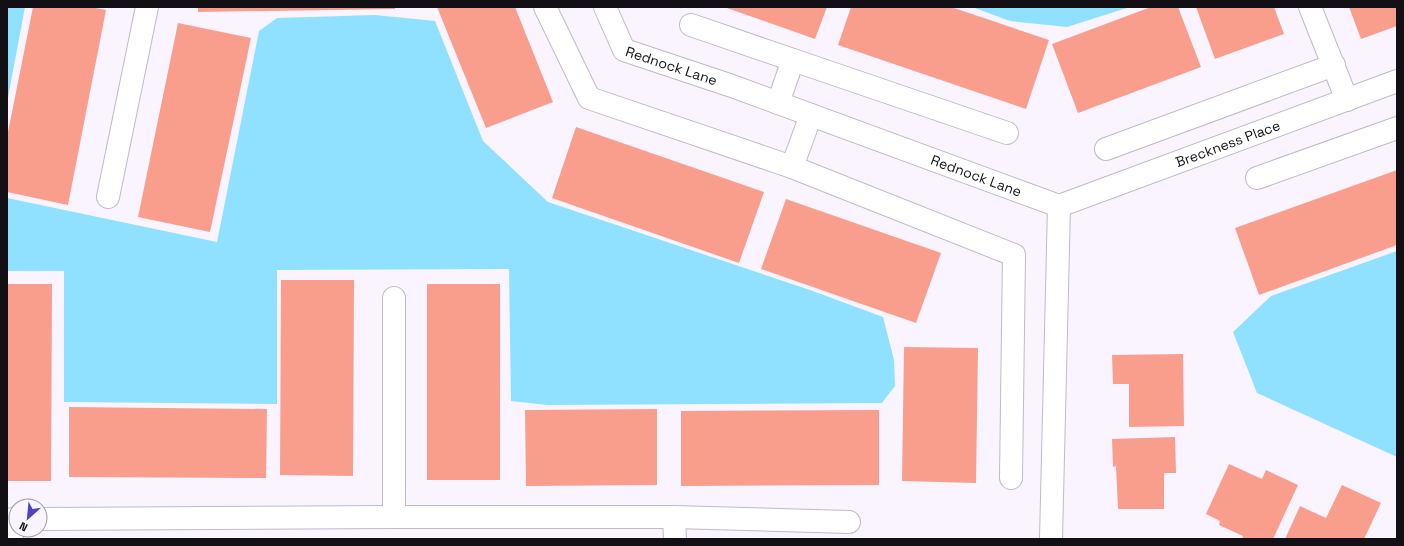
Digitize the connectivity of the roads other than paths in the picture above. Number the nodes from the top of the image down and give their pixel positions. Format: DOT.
graph roads {
  1 [pos="147,7"];
  2 [pos="545,7"];
  3 [pos="605,7"];
  4 [pos="1310,7"];
  5 [pos="691,25"];
  6 [pos="793,60"];
  7 [pos="1334,65"];
  8 [pos="1397,81"];
  9 [pos="1347,100"];
  10 [pos="778,103"];
  11 [pos="811,115"];
  12 [pos="1397,128"];
  13 [pos="1007,133"];
  14 [pos="1106,149"];
  15 [pos="792,167"];
  16 [pos="1257,178"];
  17 [pos="108,197"];
  18 [pos="1059,206"];
  19 [pos="394,298"];
  20 [pos="1010,478"];
  21 [pos="394,517"];
  22 [pos="674,517"];
  23 [pos="48,519"];
  24 [pos="849,522"];
  25 [pos="674,539"];
  26 [pos="1052,539"];
  1 -- 17 [label="street"];
  2 -- 15 [label="street"];
  3 -- 10 [label="street, Rednock Lane"];
  4 -- 7 [label="street"];
  5 -- 6 [label="street"];
  6 -- 10 [label="street"];
  6 -- 13 [label="street"];
  7 -- 9 [label="street"];
  7 -- 14 [label="street"];
  8 -- 9 [label="street, Breckness Place"];
  9 -- 18 [label="street, Breckness Place"];
  10 -- 11 [label="street, Rednock Lane"];
  11 -- 15 [label="street"];
  11 -- 18 [label="street, Rednock Lane"];
  12 -- 16 [label="street"];
  15 -- 20 [label="street"];
  18 -- 26 [label="street"];
  19 -- 21 [label="street"];
  21 -- 22 [label="street"];
  21 -- 23 [label="street"];
  22 -- 24 [label="street"];
  22 -- 25 [label="street"];
}
